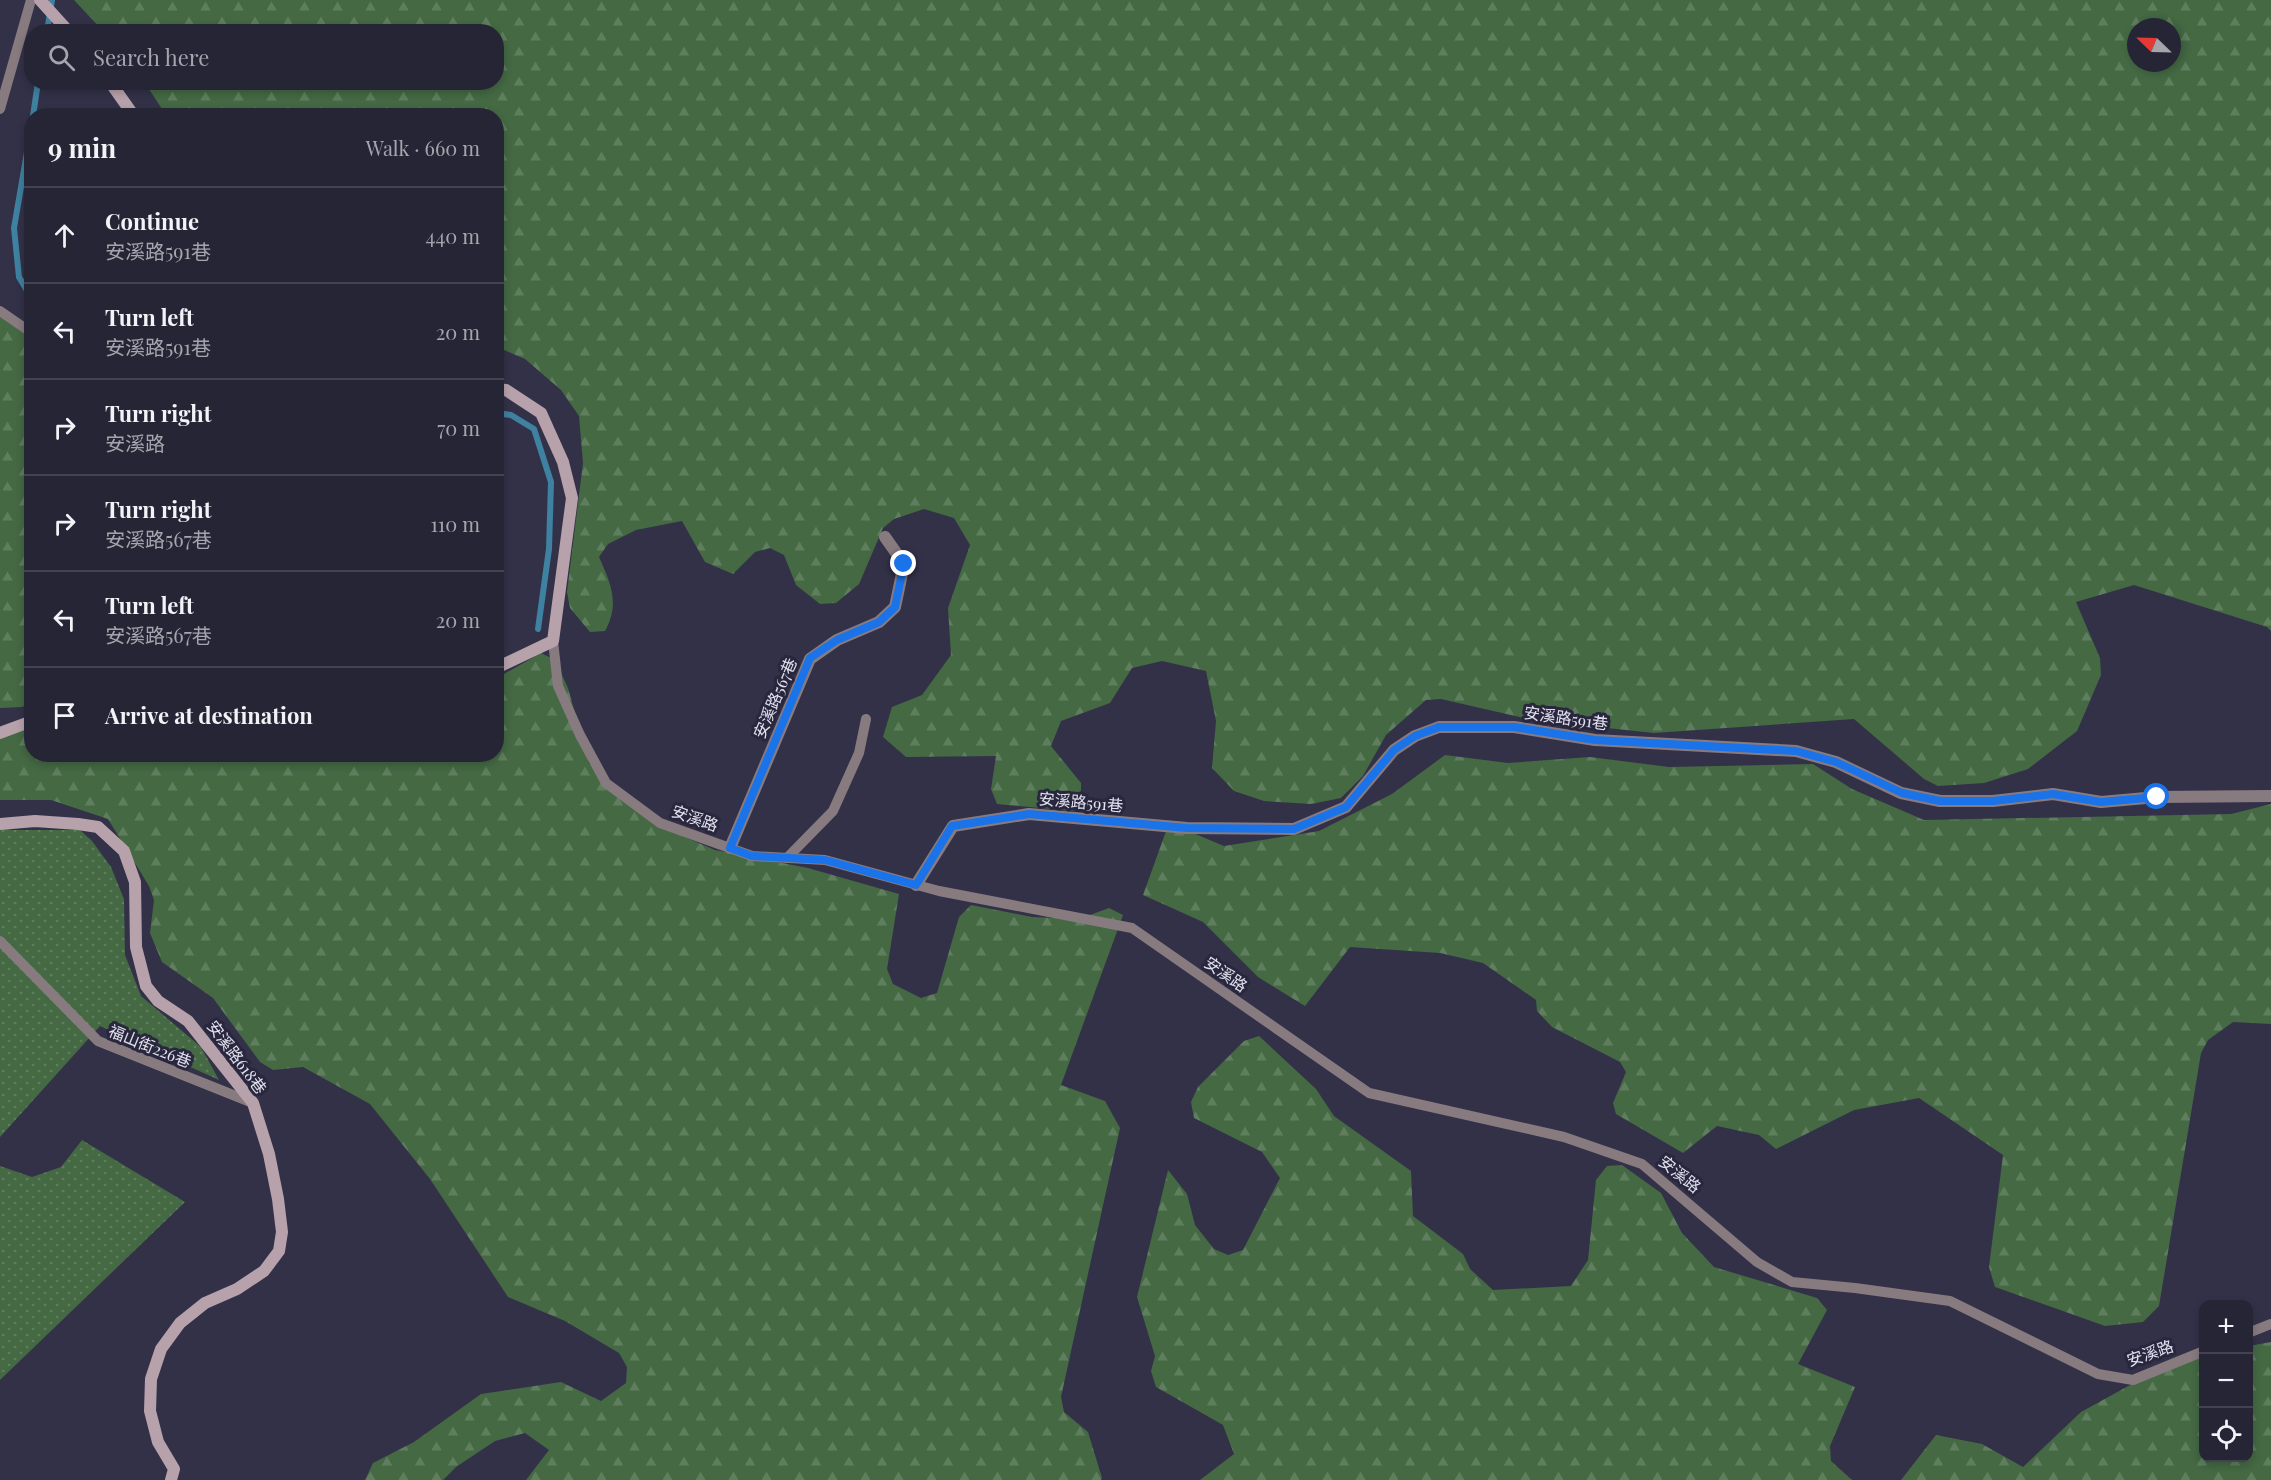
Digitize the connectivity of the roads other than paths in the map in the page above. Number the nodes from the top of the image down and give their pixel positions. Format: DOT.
graph roads {
  1 [pos="31,0"];
  2 [pos="40,0"];
  3 [pos="24,24"];
  4 [pos="62,24"];
  5 [pos="24,25"];
  6 [pos="116,90"];
  7 [pos="128,108"];
  8 [pos="0,109"];
  9 [pos="0,311"];
  10 [pos="24,328"];
  11 [pos="504,390"];
  12 [pos="885,537"];
  13 [pos="553,641"];
  14 [pos="504,664"];
  15 [pos="866,719"];
  16 [pos="24,724"];
  17 [pos="0,733"];
  18 [pos="2271,796"];
  19 [pos="0,824"];
  20 [pos="730,848"];
  21 [pos="787,858"];
  22 [pos="916,885"];
  23 [pos="0,941"];
  24 [pos="253,1103"];
  25 [pos="2271,1324"];
  26 [pos="2253,1331"];
  27 [pos="2199,1353"];
  28 [pos="171,1480"];
  1 -- 3 [label="lane"];
  2 -- 4 [label="street"];
  5 -- 8 [label="lane"];
  6 -- 7 [label="street"];
  9 -- 10 [label="lane"];
  11 -- 13 [label="street, 安溪路"];
  12 -- 20 [label="street, 安溪路567巷"];
  13 -- 14 [label="street"];
  13 -- 20 [label="lane, 安溪路"];
  15 -- 21 [label="lane"];
  16 -- 17 [label="street"];
  18 -- 22 [label="street, 安溪路591巷"];
  19 -- 24 [label="street, 安溪路618巷"];
  20 -- 21 [label="lane, 安溪路"];
  21 -- 22 [label="lane, 安溪路"];
  22 -- 27 [label="lane, 安溪路"];
  23 -- 24 [label="lane, 福山街226巷"];
  24 -- 28 [label="street, 安溪路618巷"];
  25 -- 26 [label="lane"];
}
